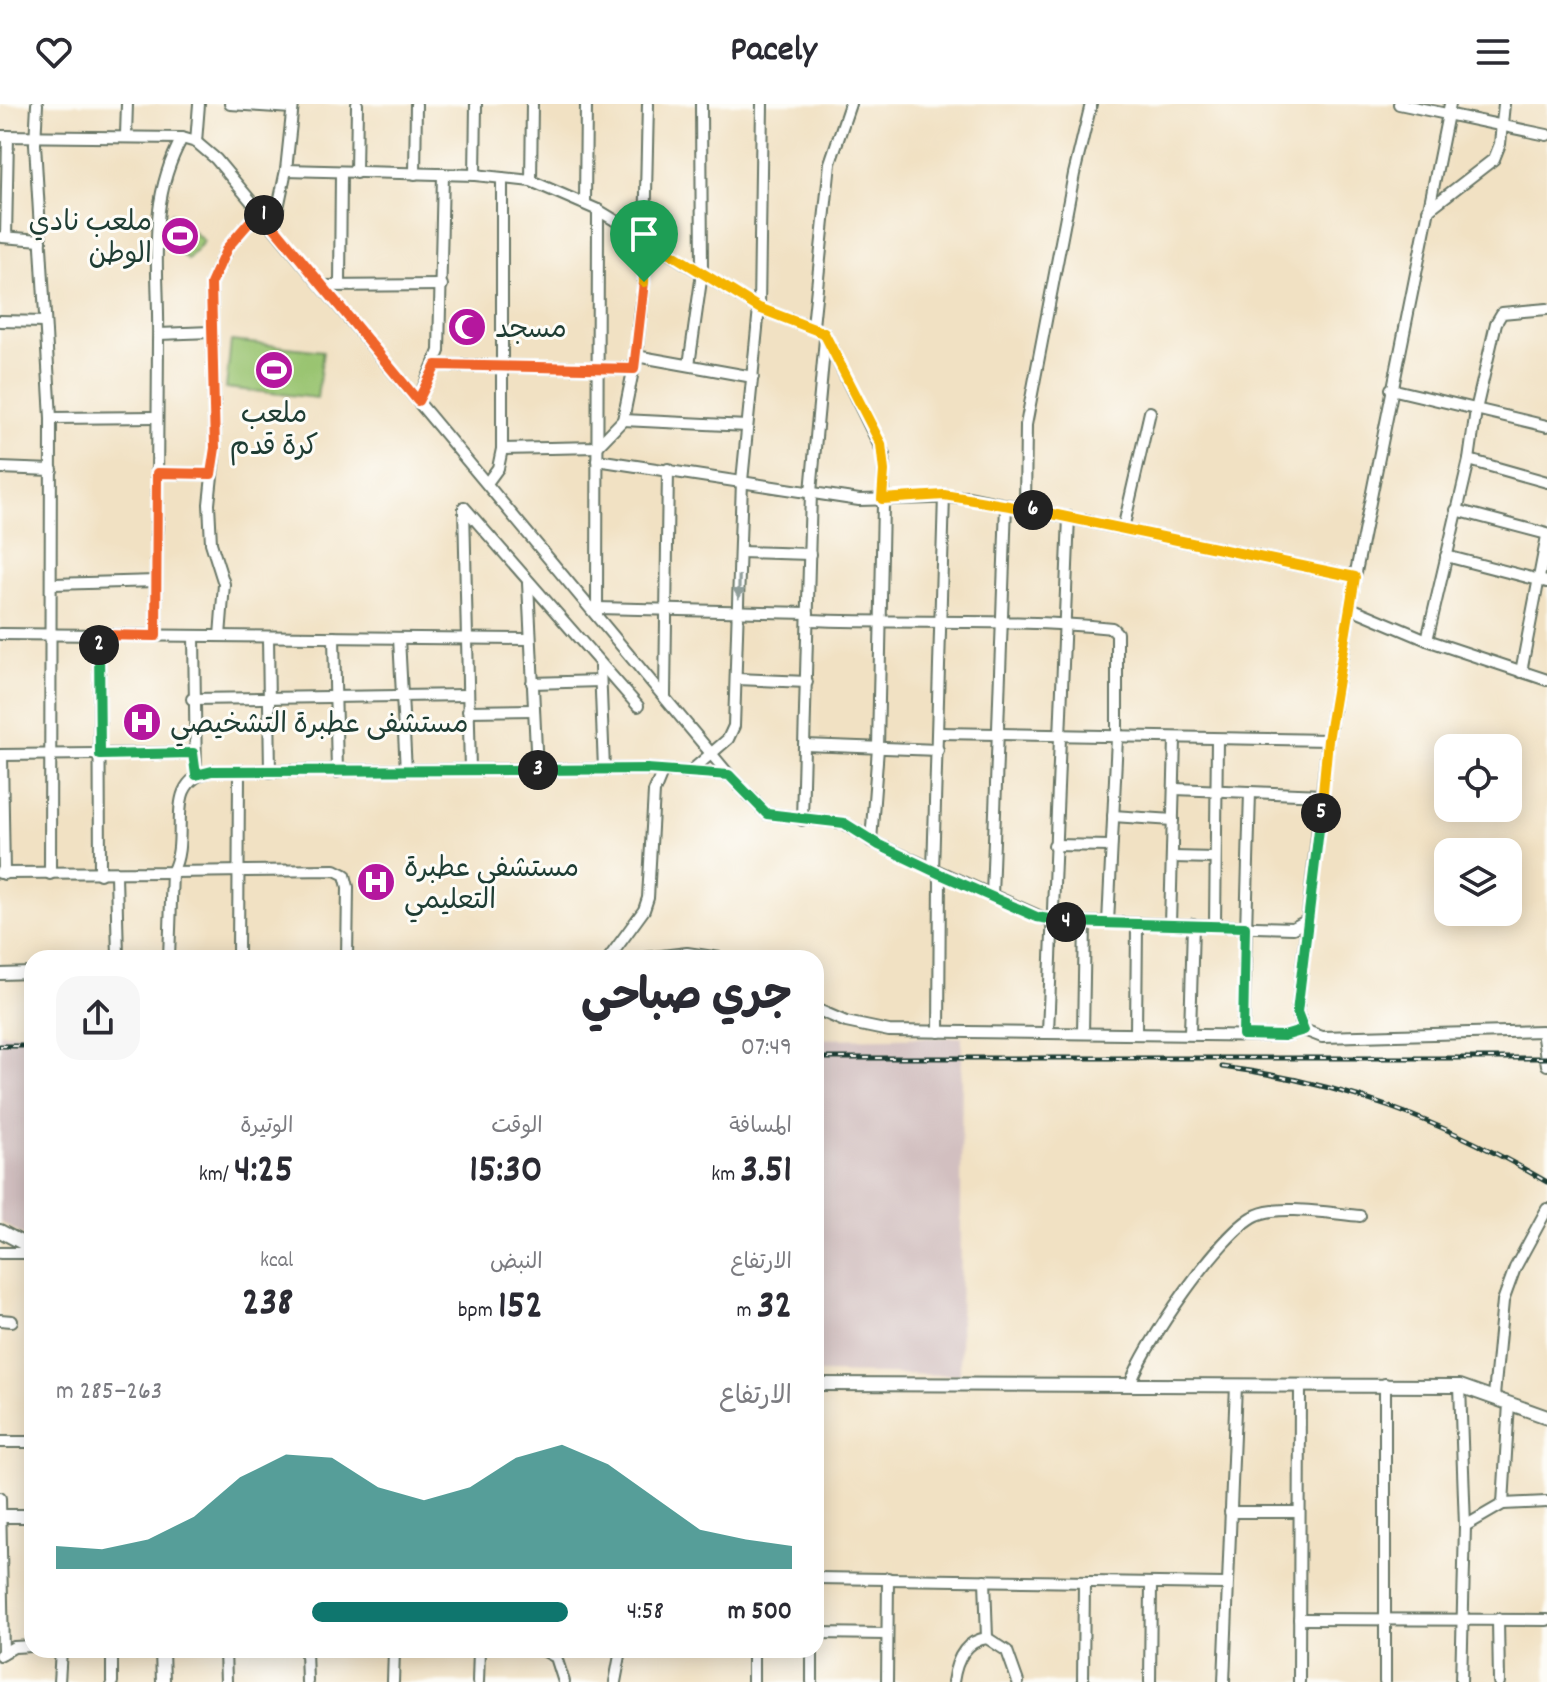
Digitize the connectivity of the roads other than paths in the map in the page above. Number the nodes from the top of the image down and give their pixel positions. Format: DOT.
graph roads {
  1 [pos="37,104"];
  2 [pos="127,104"];
  3 [pos="199,104"];
  4 [pos="230,104"];
  5 [pos="253,104"];
  6 [pos="357,104"];
  7 [pos="416,104"];
  8 [pos="476,104"];
  9 [pos="532,104"];
  10 [pos="586,104"];
  11 [pos="648,104"];
  12 [pos="701,104"];
  13 [pos="762,104"];
  14 [pos="850,104"];
  15 [pos="1091,104"];
  16 [pos="1399,104"];
  17 [pos="1450,104"];
  18 [pos="1504,104"];
  19 [pos="292,106"];
  20 [pos="1448,116"];
  21 [pos="1500,124"];
  22 [pos="126,135"];
  23 [pos="1547,135"];
  24 [pos="4,136"];
  25 [pos="35,136"];
  26 [pos="182,138"];
  27 [pos="196,142"];
  28 [pos="286,170"];
  29 [pos="341,172"];
  30 [pos="356,173"];
  31 [pos="415,174"];
  32 [pos="443,174"];
  33 [pos="475,175"];
  34 [pos="502,178"];
  35 [pos="531,181"];
  36 [pos="585,203"];
  37 [pos="260,210"];
  38 [pos="598,210"];
  39 [pos="1428,210"];
  40 [pos="274,227"];
  41 [pos="3,237"];
  42 [pos="644,237"];
  43 [pos="41,240"];
  44 [pos="702,273"];
  45 [pos="340,285"];
  46 [pos="442,285"];
  47 [pos="323,286"];
  48 [pos="759,308"];
  49 [pos="1547,309"];
  50 [pos="0,321"];
  51 [pos="45,322"];
  52 [pos="813,326"];
  53 [pos="211,332"];
  54 [pos="159,334"];
  55 [pos="825,338"];
  56 [pos="636,356"];
  57 [pos="436,365"];
  58 [pos="502,365"];
  59 [pos="689,365"];
  60 [pos="597,369"];
  61 [pos="634,369"];
  62 [pos="753,377"];
  63 [pos="1391,389"];
  64 [pos="418,401"];
  65 [pos="1476,410"];
  66 [pos="1150,412"];
  67 [pos="157,417"];
  68 [pos="51,418"];
  69 [pos="623,420"];
  70 [pos="747,426"];
  71 [pos="1547,426"];
  72 [pos="597,447"];
  73 [pos="502,449"];
  74 [pos="597,460"];
  75 [pos="1469,460"];
  76 [pos="0,468"];
  77 [pos="668,469"];
  78 [pos="52,470"];
  79 [pos="157,473"];
  80 [pos="211,474"];
  81 [pos="742,481"];
  82 [pos="1547,482"];
  83 [pos="487,483"];
  84 [pos="811,492"];
  85 [pos="944,495"];
  86 [pos="882,499"];
  87 [pos="1006,505"];
  88 [pos="1025,508"];
  89 [pos="1456,510"];
  90 [pos="1069,517"];
  91 [pos="1123,529"];
  92 [pos="1547,535"];
  93 [pos="740,552"];
  94 [pos="810,554"];
  95 [pos="1446,556"];
  96 [pos="1355,577"];
  97 [pos="156,581"];
  98 [pos="1543,581"];
  99 [pos="528,583"];
  100 [pos="53,584"];
  101 [pos="1351,608"];
  102 [pos="597,612"];
  103 [pos="666,612"];
  104 [pos="738,613"];
  105 [pos="808,616"];
  106 [pos="1001,619"];
  107 [pos="943,621"];
  108 [pos="878,623"];
  109 [pos="1064,623"];
  110 [pos="0,634"];
  111 [pos="53,635"];
  112 [pos="99,635"];
  113 [pos="156,636"];
  114 [pos="194,636"];
  115 [pos="220,636"];
  116 [pos="268,637"];
  117 [pos="334,637"];
  118 [pos="399,638"];
  119 [pos="465,639"];
  120 [pos="530,639"];
  121 [pos="1427,640"];
  122 [pos="600,667"];
  123 [pos="1521,672"];
  124 [pos="737,679"];
  125 [pos="1547,680"];
  126 [pos="600,681"];
  127 [pos="807,682"];
  128 [pos="532,683"];
  129 [pos="467,695"];
  130 [pos="665,695"];
  131 [pos="402,696"];
  132 [pos="335,697"];
  133 [pos="268,698"];
  134 [pos="192,699"];
  135 [pos="638,706"];
  136 [pos="534,710"];
  137 [pos="468,711"];
  138 [pos="939,733"];
  139 [pos="998,735"];
  140 [pos="1058,736"];
  141 [pos="1117,738"];
  142 [pos="1175,739"];
  143 [pos="1217,739"];
  144 [pos="1328,740"];
  145 [pos="805,745"];
  146 [pos="878,748"];
  147 [pos="938,750"];
  148 [pos="193,753"];
  149 [pos="712,753"];
  150 [pos="1,755"];
  151 [pos="52,755"];
  152 [pos="100,755"];
  153 [pos="604,769"];
  154 [pos="647,769"];
  155 [pos="470,770"];
  156 [pos="537,770"];
  157 [pos="663,770"];
  158 [pos="239,771"];
  159 [pos="406,771"];
  160 [pos="691,771"];
  161 [pos="270,772"];
  162 [pos="337,772"];
  163 [pos="196,775"];
  164 [pos="729,775"];
  165 [pos="1175,789"];
  166 [pos="1216,790"];
  167 [pos="654,792"];
  168 [pos="1250,792"];
  169 [pos="1323,795"];
  170 [pos="1113,816"];
  171 [pos="802,820"];
  172 [pos="1173,820"];
  173 [pos="871,841"];
  174 [pos="1054,845"];
  175 [pos="1111,846"];
  176 [pos="1172,857"];
  177 [pos="1215,858"];
  178 [pos="237,871"];
  179 [pos="172,872"];
  180 [pos="937,872"];
  181 [pos="2,873"];
  182 [pos="50,874"];
  183 [pos="100,874"];
  184 [pos="116,874"];
  185 [pos="992,896"];
  186 [pos="1308,920"];
  187 [pos="1050,921"];
  188 [pos="1085,923"];
  189 [pos="1108,923"];
  190 [pos="1137,924"];
  191 [pos="1170,924"];
  192 [pos="1193,924"];
  193 [pos="1215,925"];
  194 [pos="1245,927"];
  195 [pos="1293,928"];
  196 [pos="1306,939"];
  197 [pos="118,950"];
  198 [pos="169,950"];
  199 [pos="238,950"];
  200 [pos="347,950"];
  201 [pos="615,950"];
  202 [pos="24,973"];
  203 [pos="0,974"];
  204 [pos="824,1012"];
  205 [pos="1304,1030"];
  206 [pos="1545,1031"];
  207 [pos="939,1032"];
  208 [pos="1048,1032"];
  209 [pos="1083,1033"];
  210 [pos="1136,1033"];
  211 [pos="1190,1034"];
  212 [pos="1243,1035"];
  213 [pos="1547,1065"];
  214 [pos="1547,1209"];
  215 [pos="1360,1216"];
  216 [pos="0,1231"];
  217 [pos="24,1246"];
  218 [pos="24,1252"];
  219 [pos="0,1253"];
  220 [pos="0,1320"];
  221 [pos="12,1321"];
  222 [pos="824,1384"];
  223 [pos="1385,1384"];
  224 [pos="1130,1385"];
  225 [pos="1236,1385"];
  226 [pos="1300,1385"];
  227 [pos="1460,1386"];
  228 [pos="1494,1396"];
  229 [pos="1509,1403"];
  230 [pos="1547,1417"];
  231 [pos="0,1442"];
  232 [pos="24,1442"];
  233 [pos="0,1498"];
  234 [pos="1547,1502"];
  235 [pos="1503,1504"];
  236 [pos="1230,1512"];
  237 [pos="1299,1512"];
  238 [pos="0,1516"];
  239 [pos="24,1516"];
  240 [pos="1465,1526"];
  241 [pos="824,1578"];
  242 [pos="888,1578"];
  243 [pos="985,1580"];
  244 [pos="1084,1582"];
  245 [pos="1226,1584"];
  246 [pos="1151,1585"];
  247 [pos="1299,1619"];
  248 [pos="1462,1619"];
  249 [pos="1498,1619"];
  250 [pos="1384,1620"];
  251 [pos="1547,1620"];
  252 [pos="824,1633"];
  253 [pos="887,1634"];
  254 [pos="987,1638"];
  255 [pos="24,1648"];
  256 [pos="1,1654"];
  257 [pos="60,1658"];
  258 [pos="112,1658"];
  259 [pos="162,1658"];
  260 [pos="225,1658"];
  261 [pos="306,1658"];
  262 [pos="394,1658"];
  263 [pos="479,1658"];
  264 [pos="556,1658"];
  265 [pos="620,1658"];
  266 [pos="753,1658"];
  267 [pos="812,1658"];
  268 [pos="59,1682"];
  269 [pos="112,1682"];
  270 [pos="163,1682"];
  271 [pos="226,1682"];
  272 [pos="307,1682"];
  273 [pos="393,1682"];
  274 [pos="478,1682"];
  275 [pos="564,1682"];
  276 [pos="615,1682"];
  277 [pos="753,1682"];
  278 [pos="812,1682"];
  279 [pos="887,1682"];
  280 [pos="953,1682"];
  281 [pos="1018,1682"];
  282 [pos="1083,1682"];
  283 [pos="1150,1682"];
  284 [pos="1224,1682"];
  285 [pos="1299,1682"];
  286 [pos="1385,1682"];
  287 [pos="1461,1682"];
  288 [pos="1499,1682"];
  1 -- 25 [label="street"];
  2 -- 22 [label="street"];
  3 -- 27 [label="street"];
  4 -- 5 [label="street"];
  5 -- 19 [label="street"];
  6 -- 30 [label="street"];
  7 -- 31 [label="street"];
  8 -- 33 [label="street"];
  9 -- 35 [label="street"];
  10 -- 36 [label="street"];
  11 -- 42 [label="street"];
  12 -- 44 [label="street"];
  13 -- 48 [label="street"];
  14 -- 52 [label="street"];
  15 -- 88 [label="street"];
  16 -- 20 [label="street"];
  17 -- 20 [label="street"];
  18 -- 21 [label="street"];
  19 -- 28 [label="street"];
  20 -- 21 [label="street"];
  20 -- 39 [label="street"];
  21 -- 23 [label="street"];
  21 -- 39 [label="street"];
  22 -- 25 [label="street"];
  22 -- 26 [label="street"];
  24 -- 25 [label="street"];
  24 -- 41 [label="street"];
  25 -- 43 [label="street"];
  26 -- 27 [label="street"];
  26 -- 54 [label="street"];
  27 -- 37 [label="street"];
  28 -- 29 [label="street"];
  28 -- 40 [label="street"];
  29 -- 30 [label="street"];
  29 -- 45 [label="street"];
  30 -- 31 [label="street"];
  31 -- 32 [label="street"];
  32 -- 33 [label="street"];
  32 -- 46 [label="street"];
  33 -- 34 [label="street"];
  34 -- 35 [label="street"];
  34 -- 58 [label="street"];
  35 -- 36 [label="street"];
  36 -- 38 [label="street"];
  37 -- 40 [label="street"];
  37 -- 53 [label="street"];
  38 -- 42 [label="street"];
  38 -- 60 [label="street"];
  39 -- 63 [label="street"];
  40 -- 47 [label="street"];
  41 -- 43 [label="street"];
  42 -- 44 [label="street"];
  42 -- 56 [label="street"];
  43 -- 51 [label="street"];
  44 -- 48 [label="street"];
  44 -- 59 [label="street"];
  45 -- 46 [label="street"];
  45 -- 47 [label="street"];
  46 -- 57 [label="street"];
  47 -- 64 [label="street"];
  48 -- 52 [label="street"];
  48 -- 62 [label="street"];
  49 -- 65 [label="street"];
  50 -- 51 [label="street"];
  51 -- 68 [label="street"];
  52 -- 55 [label="street"];
  53 -- 54 [label="street"];
  53 -- 80 [label="street"];
  54 -- 67 [label="street"];
  55 -- 84 [label="street"];
  55 -- 86 [label="street"];
  56 -- 59 [label="street"];
  56 -- 61 [label="street"];
  57 -- 58 [label="street"];
  57 -- 64 [label="street"];
  58 -- 60 [label="street"];
  58 -- 73 [label="street"];
  59 -- 62 [label="street"];
  60 -- 61 [label="street"];
  60 -- 72 [label="street"];
  61 -- 69 [label="street"];
  62 -- 70 [label="street"];
  63 -- 65 [label="street"];
  63 -- 96 [label="street"];
  64 -- 83 [label="street"];
  65 -- 71 [label="street"];
  65 -- 75 [label="street"];
  66 -- 91 [label="street"];
  67 -- 68 [label="street"];
  67 -- 79 [label="street"];
  68 -- 78 [label="street"];
  69 -- 70 [label="street"];
  69 -- 72 [label="street"];
  70 -- 81 [label="street"];
  72 -- 73 [label="street"];
  72 -- 74 [label="street"];
  73 -- 83 [label="street"];
  74 -- 77 [label="street"];
  74 -- 102 [label="street"];
  75 -- 82 [label="street"];
  75 -- 89 [label="street"];
  76 -- 78 [label="street"];
  77 -- 81 [label="street"];
  77 -- 103 [label="street"];
  78 -- 100 [label="street"];
  79 -- 80 [label="street"];
  79 -- 97 [label="street"];
  80 -- 115 [label="street"];
  81 -- 84 [label="street"];
  81 -- 93 [label="street"];
  83 -- 102 [label="street"];
  84 -- 86 [label="street"];
  84 -- 94 [label="street"];
  85 -- 86 [label="street"];
  85 -- 87 [label="street"];
  85 -- 107 [label="street"];
  86 -- 108 [label="street"];
  87 -- 88 [label="street"];
  87 -- 106 [label="street"];
  88 -- 90 [label="street"];
  89 -- 92 [label="street"];
  89 -- 95 [label="street"];
  90 -- 91 [label="street"];
  90 -- 109 [label="street"];
  91 -- 96 [label="street"];
  92 -- 98 [label="street"];
  93 -- 94 [label="street"];
  93 -- 104 [label="street, one-way"];
  94 -- 105 [label="street"];
  95 -- 98 [label="street"];
  95 -- 121 [label="street"];
  96 -- 101 [label="street"];
  97 -- 100 [label="street"];
  97 -- 113 [label="street"];
  98 -- 123 [label="street"];
  99 -- 119 [label="street"];
  99 -- 120 [label="street"];
  99 -- 122 [label="street"];
  100 -- 111 [label="street"];
  101 -- 121 [label="street"];
  101 -- 144 [label="street"];
  102 -- 103 [label="street"];
  102 -- 130 [label="street"];
  103 -- 104 [label="street"];
  103 -- 130 [label="street"];
  104 -- 105 [label="street"];
  104 -- 124 [label="street"];
  105 -- 108 [label="street"];
  105 -- 127 [label="street"];
  106 -- 107 [label="street"];
  106 -- 109 [label="street"];
  106 -- 139 [label="street"];
  107 -- 108 [label="street"];
  107 -- 138 [label="street"];
  108 -- 146 [label="street"];
  109 -- 140 [label="street"];
  109 -- 141 [label="street"];
  110 -- 111 [label="street"];
  111 -- 112 [label="street"];
  111 -- 151 [label="street"];
  112 -- 113 [label="street"];
  112 -- 152 [label="street"];
  113 -- 114 [label="street"];
  114 -- 115 [label="street"];
  114 -- 134 [label="street"];
  115 -- 116 [label="street"];
  116 -- 117 [label="street"];
  116 -- 133 [label="street"];
  117 -- 118 [label="street"];
  117 -- 132 [label="street"];
  118 -- 119 [label="street"];
  118 -- 131 [label="street"];
  119 -- 120 [label="street"];
  119 -- 129 [label="street"];
  120 -- 128 [label="street"];
  121 -- 123 [label="street"];
  122 -- 126 [label="street"];
  122 -- 135 [label="street"];
  123 -- 125 [label="street"];
  124 -- 127 [label="street"];
  124 -- 149 [label="street"];
  126 -- 128 [label="street"];
  126 -- 153 [label="street"];
  127 -- 145 [label="street"];
  128 -- 136 [label="street"];
  129 -- 131 [label="street"];
  129 -- 137 [label="street"];
  130 -- 149 [label="street"];
  131 -- 132 [label="street"];
  131 -- 159 [label="street"];
  132 -- 133 [label="street"];
  132 -- 162 [label="street"];
  133 -- 134 [label="street"];
  133 -- 161 [label="street"];
  134 -- 148 [label="street"];
  136 -- 137 [label="street"];
  136 -- 156 [label="street"];
  137 -- 155 [label="street"];
  138 -- 139 [label="street"];
  138 -- 147 [label="street"];
  139 -- 140 [label="street"];
  139 -- 185 [label="street"];
  140 -- 141 [label="street"];
  140 -- 174 [label="street"];
  141 -- 142 [label="street"];
  141 -- 170 [label="street"];
  142 -- 143 [label="street"];
  142 -- 165 [label="street"];
  143 -- 144 [label="street"];
  143 -- 166 [label="street"];
  144 -- 169 [label="street"];
  145 -- 146 [label="street"];
  145 -- 171 [label="street"];
  146 -- 147 [label="street"];
  146 -- 173 [label="street"];
  147 -- 180 [label="street"];
  148 -- 152 [label="street"];
  148 -- 163 [label="street"];
  149 -- 160 [label="street"];
  149 -- 164 [label="street"];
  150 -- 151 [label="street"];
  150 -- 181 [label="street"];
  151 -- 152 [label="street"];
  151 -- 182 [label="street"];
  152 -- 183 [label="street"];
  153 -- 154 [label="street"];
  153 -- 156 [label="street"];
  154 -- 157 [label="street"];
  154 -- 167 [label="street"];
  155 -- 156 [label="street"];
  155 -- 159 [label="street"];
  157 -- 160 [label="street"];
  157 -- 167 [label="street"];
  158 -- 161 [label="street"];
  158 -- 163 [label="street"];
  158 -- 178 [label="street"];
  159 -- 162 [label="street"];
  160 -- 164 [label="street"];
  161 -- 162 [label="street"];
  163 -- 179 [label="street"];
  164 -- 171 [label="street"];
  165 -- 166 [label="street"];
  165 -- 172 [label="street"];
  166 -- 168 [label="street"];
  166 -- 177 [label="street"];
  167 -- 201 [label="street"];
  168 -- 169 [label="street"];
  168 -- 194 [label="street"];
  169 -- 186 [label="street"];
  170 -- 172 [label="street"];
  170 -- 175 [label="street"];
  171 -- 173 [label="street"];
  172 -- 176 [label="street"];
  173 -- 180 [label="street"];
  174 -- 175 [label="street"];
  174 -- 187 [label="street"];
  175 -- 189 [label="street"];
  176 -- 177 [label="street"];
  176 -- 191 [label="street"];
  177 -- 193 [label="street"];
  178 -- 179 [label="street"];
  178 -- 199 [label="street"];
  178 -- 200 [label="street"];
  179 -- 184 [label="street"];
  179 -- 198 [label="street"];
  180 -- 185 [label="street"];
  180 -- 207 [label="street"];
  181 -- 182 [label="street"];
  182 -- 183 [label="street"];
  183 -- 184 [label="street"];
  184 -- 197 [label="street"];
  185 -- 187 [label="street"];
  186 -- 195 [label="street"];
  186 -- 196 [label="street"];
  187 -- 188 [label="street"];
  187 -- 208 [label="street"];
  188 -- 189 [label="street"];
  188 -- 209 [label="street"];
  189 -- 190 [label="street"];
  190 -- 191 [label="street"];
  190 -- 210 [label="street"];
  191 -- 192 [label="street"];
  192 -- 193 [label="street"];
  192 -- 211 [label="street"];
  193 -- 194 [label="street"];
  194 -- 195 [label="street"];
  194 -- 212 [label="street"];
  195 -- 196 [label="street"];
  196 -- 205 [label="street"];
  202 -- 203 [label="street"];
  204 -- 207 [label="street"];
  205 -- 206 [label="street"];
  205 -- 212 [label="street"];
  206 -- 213 [label="street"];
  207 -- 208 [label="street"];
  208 -- 209 [label="street"];
  209 -- 210 [label="street"];
  210 -- 211 [label="street"];
  211 -- 212 [label="street"];
  214 -- 228 [label="street"];
  215 -- 224 [label="street"];
  216 -- 217 [label="main road"];
  218 -- 219 [label="street"];
  220 -- 221 [label="street"];
  222 -- 224 [label="main road"];
  223 -- 226 [label="main road"];
  223 -- 227 [label="main road"];
  223 -- 250 [label="street"];
  224 -- 225 [label="main road"];
  225 -- 226 [label="main road"];
  225 -- 236 [label="street"];
  226 -- 237 [label="street"];
  227 -- 228 [label="main road"];
  227 -- 240 [label="street"];
  228 -- 229 [label="main road"];
  229 -- 230 [label="main road"];
  229 -- 235 [label="street"];
  231 -- 232 [label="street"];
  233 -- 238 [label="street"];
  234 -- 235 [label="street"];
  235 -- 240 [label="street"];
  236 -- 237 [label="street"];
  236 -- 245 [label="street"];
  237 -- 247 [label="street"];
  238 -- 239 [label="main road"];
  238 -- 256 [label="street"];
  240 -- 248 [label="street"];
  241 -- 242 [label="street"];
  242 -- 243 [label="street"];
  242 -- 253 [label="street"];
  243 -- 244 [label="street"];
  243 -- 254 [label="street"];
  244 -- 246 [label="street"];
  244 -- 282 [label="street"];
  245 -- 246 [label="street"];
  245 -- 284 [label="street"];
  246 -- 283 [label="street"];
  247 -- 250 [label="street"];
  247 -- 285 [label="street"];
  248 -- 249 [label="street"];
  248 -- 250 [label="street"];
  248 -- 287 [label="street"];
  249 -- 251 [label="street"];
  249 -- 288 [label="street"];
  250 -- 286 [label="street"];
  252 -- 253 [label="street"];
  253 -- 279 [label="street"];
  254 -- 280 [label="street"];
  254 -- 281 [label="street"];
  255 -- 256 [label="street"];
  257 -- 268 [label="street"];
  258 -- 269 [label="street"];
  259 -- 270 [label="main road"];
  260 -- 271 [label="street"];
  261 -- 272 [label="street"];
  262 -- 273 [label="street"];
  263 -- 274 [label="street"];
  264 -- 275 [label="street"];
  265 -- 276 [label="street"];
  266 -- 277 [label="street"];
  267 -- 278 [label="street"];
}
